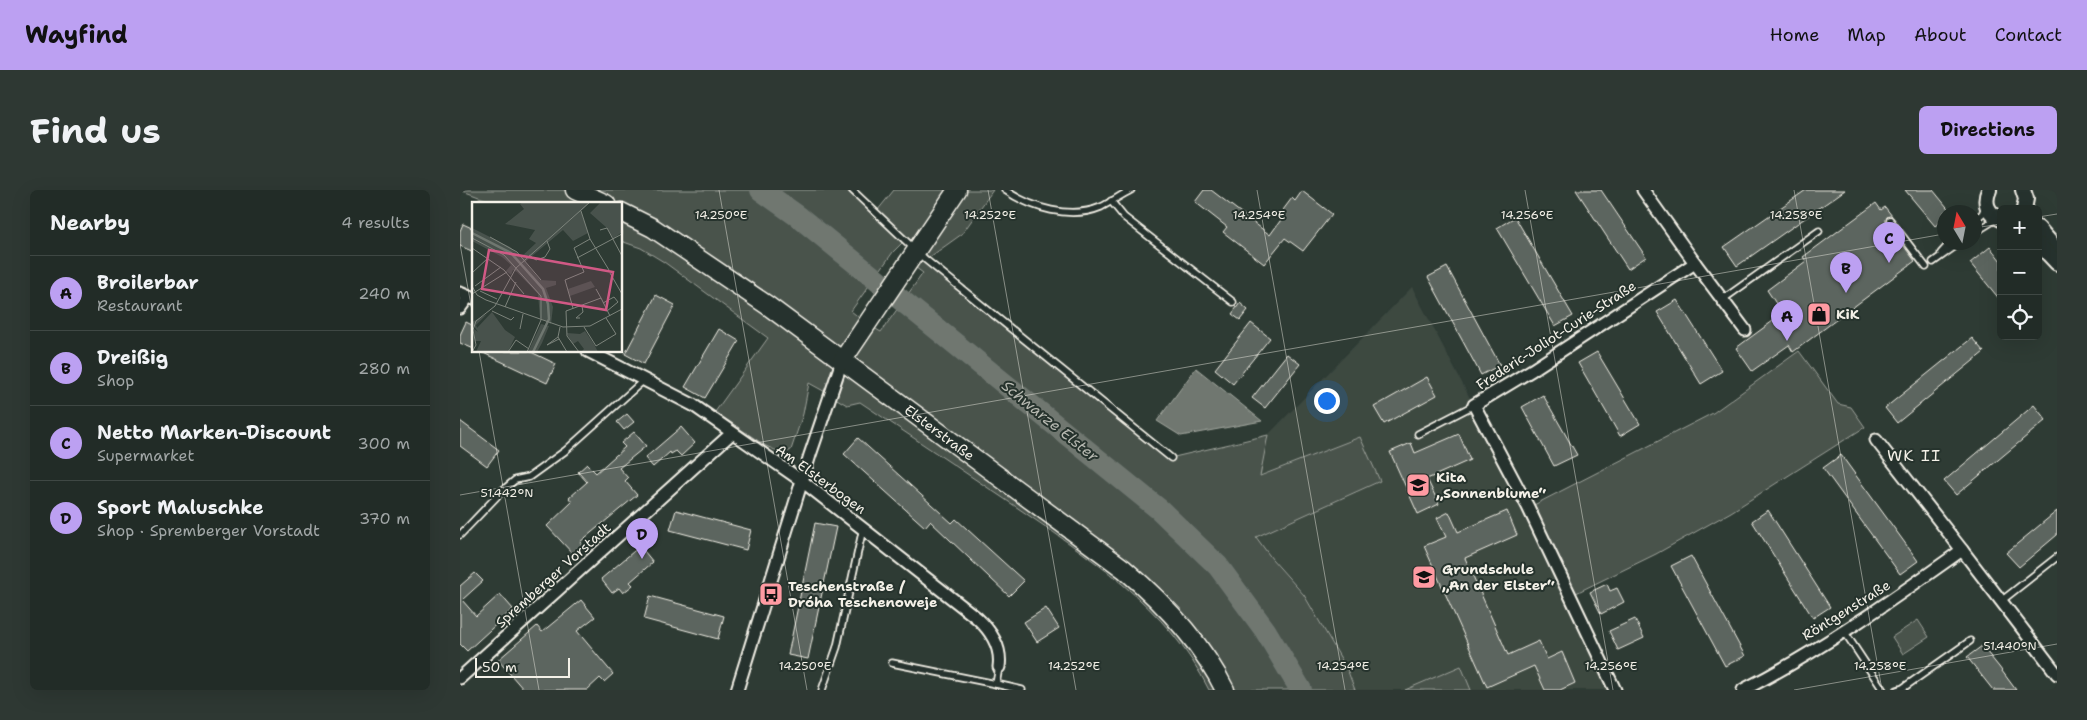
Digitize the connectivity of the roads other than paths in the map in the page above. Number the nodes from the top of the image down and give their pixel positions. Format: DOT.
graph roads {
  1 [pos="576,190"];
  2 [pos="852,190"];
  3 [pos="956,190"];
  4 [pos="1005,190"];
  5 [pos="1132,190"];
  6 [pos="1643,190"];
  7 [pos="2024,190"];
  8 [pos="1987,193"];
  9 [pos="1111,201"];
  10 [pos="602,202"];
  11 [pos="2025,205"];
  12 [pos="622,212"];
  13 [pos="1982,214"];
  14 [pos="1997,217"];
  15 [pos="1890,220"];
  16 [pos="1997,220"];
  17 [pos="1982,229"];
  18 [pos="1819,231"];
  19 [pos="2042,233"];
  20 [pos="2042,246"];
  21 [pos="915,250"];
  22 [pos="1944,250"];
  23 [pos="1950,250"];
  24 [pos="2057,250"];
  25 [pos="1694,263"];
  26 [pos="2057,263"];
  27 [pos="1926,267"];
  28 [pos="467,296"];
  29 [pos="1722,300"];
  30 [pos="1233,302"];
  31 [pos="460,308"];
  32 [pos="1745,330"];
  33 [pos="590,352"];
  34 [pos="842,361"];
  35 [pos="645,379"];
  36 [pos="1474,405"];
  37 [pos="732,434"];
  38 [pos="1418,434"];
  39 [pos="1876,440"];
  40 [pos="1171,458"];
  41 [pos="802,481"];
  42 [pos="863,528"];
  43 [pos="460,535"];
  44 [pos="1962,550"];
  45 [pos="2057,556"];
  46 [pos="2000,602"];
  47 [pos="1844,631"];
  48 [pos="1970,641"];
  49 [pos="892,662"];
  50 [pos="999,667"];
  51 [pos="2057,674"];
  52 [pos="460,678"];
  53 [pos="996,684"];
  54 [pos="737,690"];
  55 [pos="822,690"];
  56 [pos="1022,690"];
  57 [pos="1225,690"];
  58 [pos="1615,690"];
  59 [pos="1743,690"];
  60 [pos="1883,690"];
  61 [pos="1897,690"];
  1 -- 10 [label="main road"];
  2 -- 21 [label="lane"];
  3 -- 21 [label="main road"];
  4 -- 9 [label="lane"];
  5 -- 9 [label="lane"];
  6 -- 25 [label="street"];
  7 -- 11 [label="street"];
  8 -- 13 [label="lane"];
  8 -- 14 [label="street"];
  9 -- 30 [label="lane"];
  12 -- 34 [label="main road, Elsterstraße"];
  15 -- 27 [label="lane"];
  16 -- 17 [label="lane"];
  18 -- 29 [label="lane"];
  19 -- 24 [label="street"];
  20 -- 26 [label="street"];
  21 -- 34 [label="main road"];
  21 -- 40 [label="lane"];
  22 -- 23 [label="lane"];
  25 -- 29 [label="street"];
  25 -- 36 [label="street, Frederic-Joliot-Curie-Straße"];
  28 -- 31 [label="street"];
  29 -- 32 [label="street"];
  33 -- 35 [label="street, Am Elsterbogen"];
  34 -- 41 [label="street"];
  34 -- 57 [label="main road, Elsterstraße"];
  35 -- 37 [label="street, Am Elsterbogen"];
  35 -- 43 [label="lane"];
  36 -- 38 [label="lane"];
  36 -- 58 [label="street, Frederic-Joliot-Curie-Straße"];
  37 -- 41 [label="street, Am Elsterbogen"];
  37 -- 52 [label="street, Spremberger Vorstadt"];
  39 -- 44 [label="street"];
  41 -- 42 [label="street, Am Elsterbogen"];
  41 -- 54 [label="street"];
  42 -- 50 [label="street, Am Elsterbogen"];
  42 -- 55 [label="lane"];
  44 -- 46 [label="street"];
  44 -- 47 [label="street, Röntgenstraße"];
  45 -- 46 [label="lane"];
  46 -- 51 [label="street"];
  47 -- 59 [label="street, Röntgenstraße"];
  47 -- 60 [label="lane"];
  48 -- 61 [label="lane"];
  49 -- 53 [label="lane"];
  50 -- 53 [label="lane"];
  53 -- 56 [label="lane"];
}
